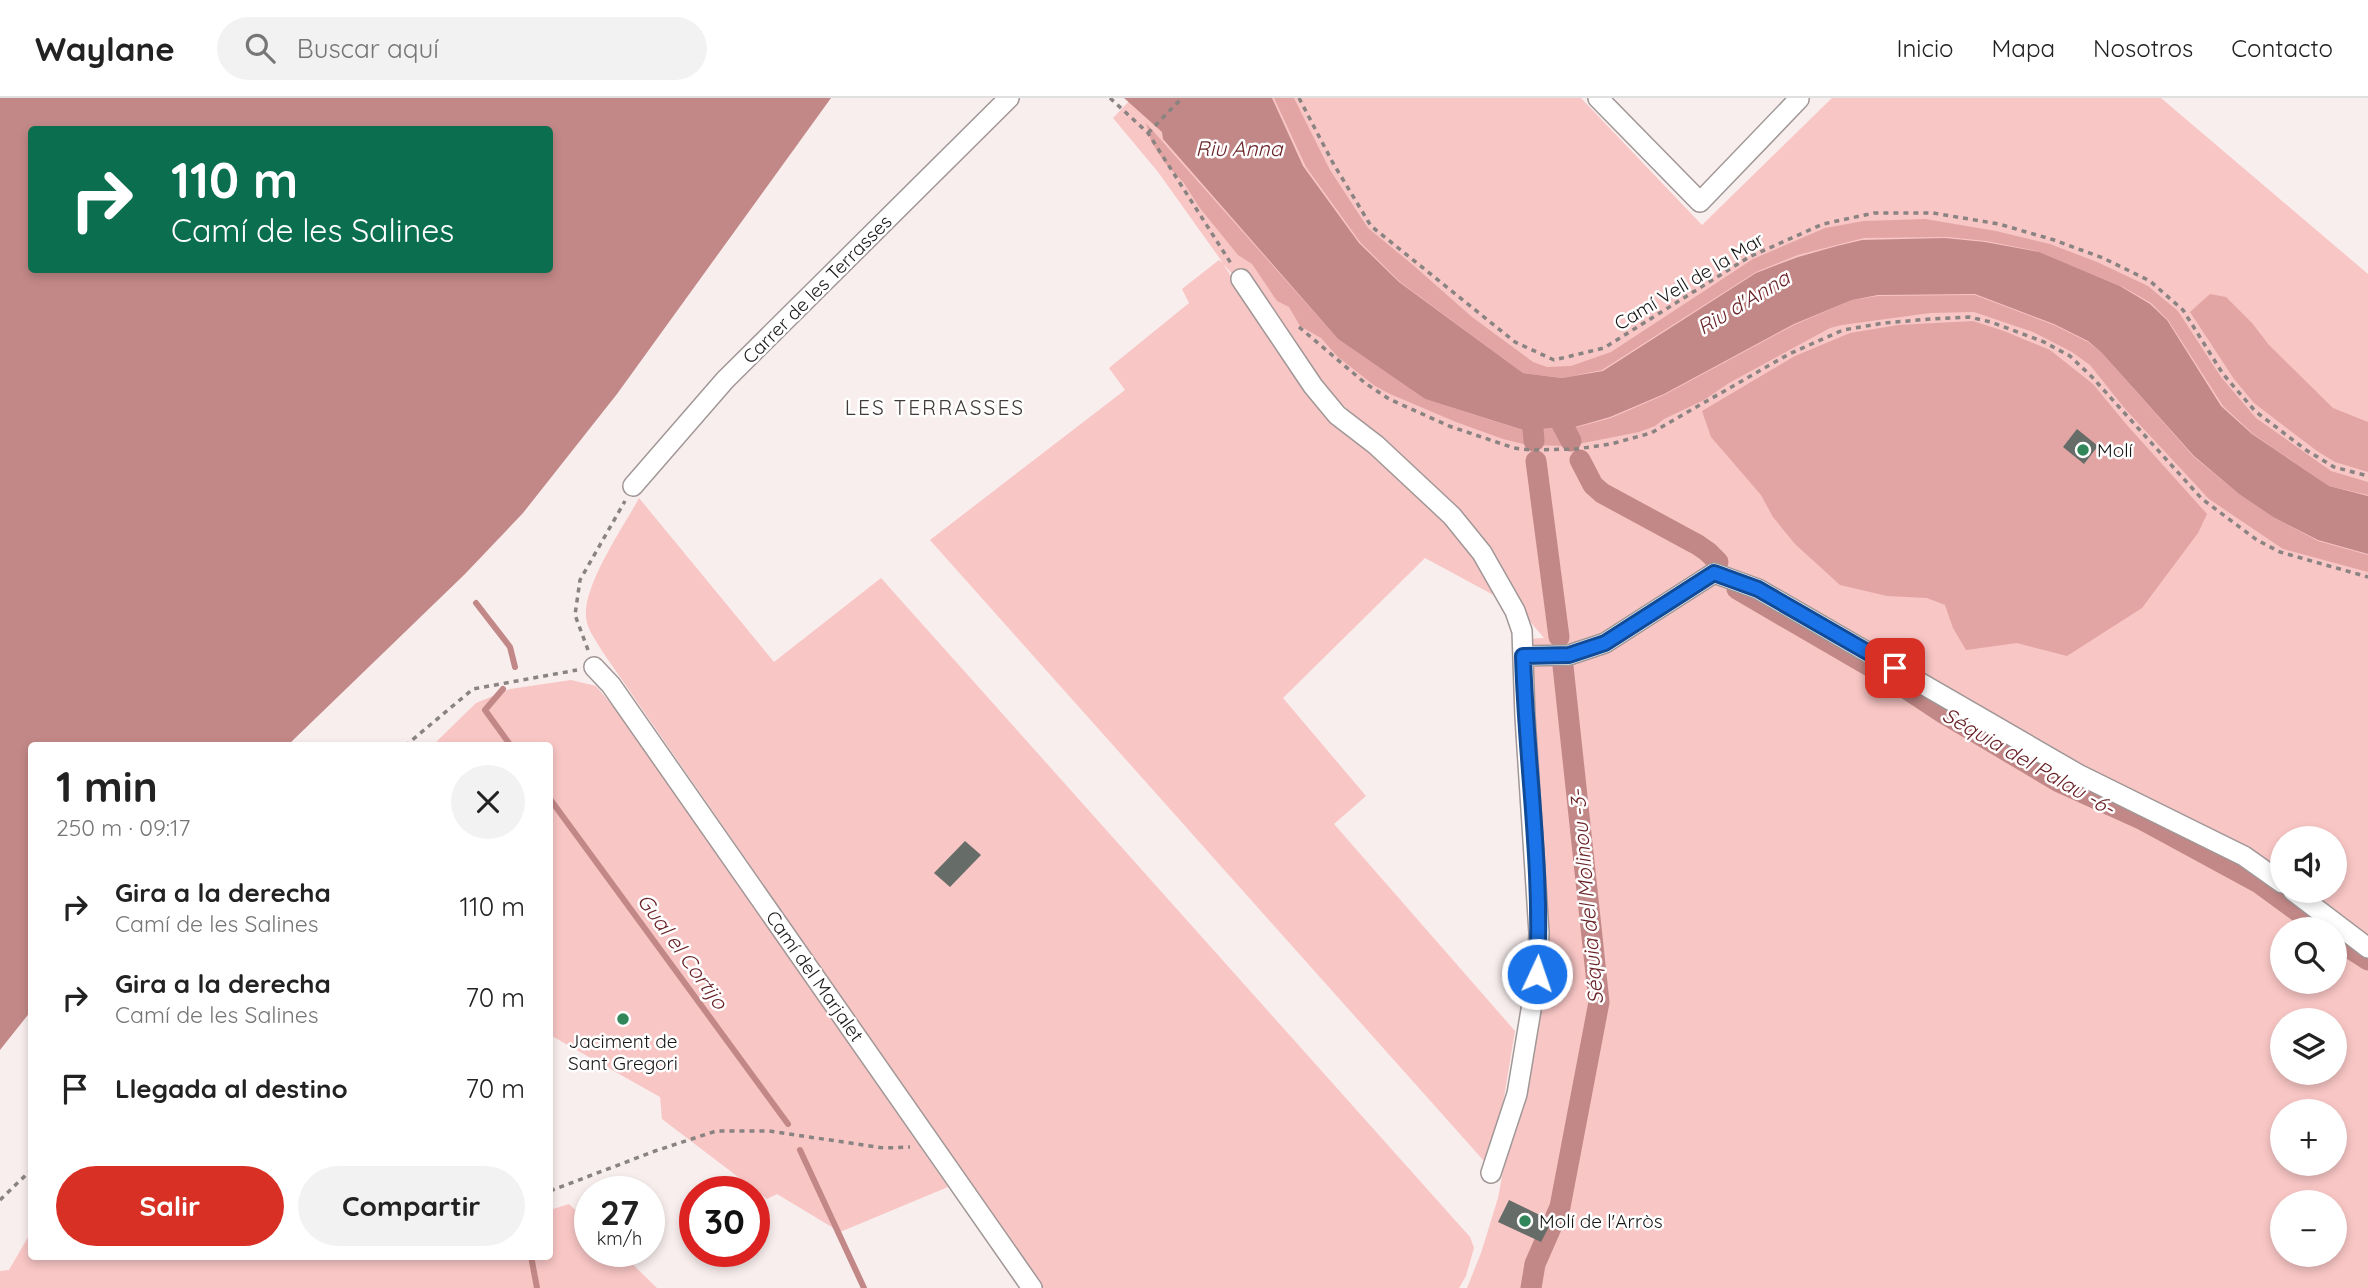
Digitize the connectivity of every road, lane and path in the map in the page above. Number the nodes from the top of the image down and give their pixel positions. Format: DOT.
graph roads {
  1 [pos="1009,98"];
  2 [pos="1110,98"];
  3 [pos="1182,98"];
  4 [pos="1299,98"];
  5 [pos="1598,98"];
  6 [pos="1799,99"];
  7 [pos="1148,133"];
  8 [pos="1241,279"];
  9 [pos="1293,323"];
  10 [pos="2368,477"];
  11 [pos="633,486"];
  12 [pos="2368,577"];
  13 [pos="1523,656"];
  14 [pos="594,667"];
  15 [pos="410,742"];
  16 [pos="2270,874"];
  17 [pos="2309,903"];
  18 [pos="2368,948"];
  19 [pos="933,1146"];
  20 [pos="1491,1172"];
  21 [pos="28,1173"];
  22 [pos="553,1190"];
  23 [pos="0,1200"];
  24 [pos="1032,1288"];
  1 -- 11 [label="street, Carrer de les Terrasses"];
  2 -- 7 [label="path"];
  3 -- 7 [label="path"];
  4 -- 10 [label="path, Camí Vell de la Mar"];
  5 -- 6 [label="street"];
  7 -- 8 [label="path"];
  8 -- 13 [label="street"];
  9 -- 12 [label="path"];
  11 -- 14 [label="path"];
  13 -- 16 [label="street"];
  13 -- 20 [label="street"];
  14 -- 15 [label="path"];
  14 -- 19 [label="street, Camí del Marjalet"];
  17 -- 18 [label="street"];
  19 -- 22 [label="path"];
  19 -- 24 [label="street, Camí del Marjalet"];
  21 -- 23 [label="path"];
}
